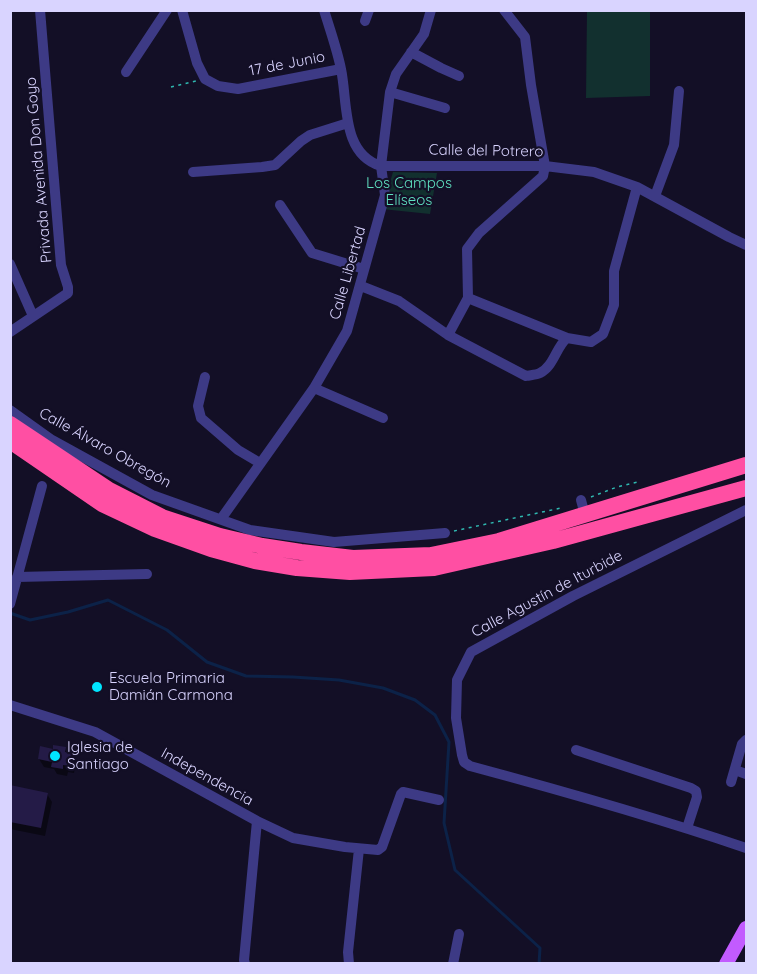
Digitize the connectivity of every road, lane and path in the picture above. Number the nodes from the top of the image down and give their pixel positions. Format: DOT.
graph roads {
  1 [pos="40,10"];
  2 [pos="167,10"];
  3 [pos="182,10"];
  4 [pos="324,10"];
  5 [pos="369,10"];
  6 [pos="431,10"];
  7 [pos="504,10"];
  8 [pos="365,21"];
  9 [pos="411,52"];
  10 [pos="341,69"];
  11 [pos="126,72"];
  12 [pos="459,76"];
  13 [pos="205,79"];
  14 [pos="171,87"];
  15 [pos="679,91"];
  16 [pos="390,92"];
  17 [pos="446,108"];
  18 [pos="348,123"];
  19 [pos="381,166"];
  20 [pos="545,166"];
  21 [pos="193,172"];
  22 [pos="637,187"];
  23 [pos="655,196"];
  24 [pos="280,205"];
  25 [pos="747,244"];
  26 [pos="10,264"];
  27 [pos="364,269"];
  28 [pos="361,286"];
  29 [pos="468,298"];
  30 [pos="33,316"];
  31 [pos="10,332"];
  32 [pos="448,335"];
  33 [pos="567,338"];
  34 [pos="205,377"];
  35 [pos="314,388"];
  36 [pos="10,410"];
  37 [pos="383,418"];
  38 [pos="10,424"];
  39 [pos="10,441"];
  40 [pos="260,463"];
  41 [pos="747,465"];
  42 [pos="638,482"];
  43 [pos="42,486"];
  44 [pos="747,488"];
  45 [pos="583,508"];
  46 [pos="747,510"];
  47 [pos="221,519"];
  48 [pos="445,533"];
  49 [pos="147,574"];
  50 [pos="17,578"];
  51 [pos="10,604"];
  52 [pos="10,705"];
  53 [pos="747,740"];
  54 [pos="576,750"];
  55 [pos="735,770"];
  56 [pos="747,774"];
  57 [pos="731,782"];
  58 [pos="439,800"];
  59 [pos="257,821"];
  60 [pos="687,828"];
  61 [pos="747,848"];
  62 [pos="359,849"];
  63 [pos="747,928"];
  64 [pos="459,934"];
  65 [pos="244,963"];
  66 [pos="349,963"];
  67 [pos="453,963"];
  68 [pos="726,963"];
  1 -- 30 [label="street, Privada Avenida Don Goyo"];
  2 -- 11 [label="street"];
  3 -- 13 [label="street"];
  4 -- 10 [label="street"];
  5 -- 8 [label="street"];
  6 -- 9 [label="street, Calle Libertad"];
  7 -- 20 [label="street"];
  9 -- 12 [label="street"];
  9 -- 16 [label="street, Calle Libertad"];
  10 -- 13 [label="street, 17 de Junio"];
  10 -- 18 [label="street"];
  13 -- 14 [label="path"];
  15 -- 23 [label="street"];
  16 -- 17 [label="street"];
  16 -- 19 [label="street, Calle Libertad"];
  18 -- 19 [label="street"];
  18 -- 21 [label="street"];
  19 -- 20 [label="street, Calle del Potrero"];
  19 -- 27 [label="street, Calle Libertad"];
  20 -- 22 [label="street, Calle del Potrero"];
  20 -- 29 [label="street"];
  22 -- 23 [label="street, Calle del Potrero"];
  22 -- 33 [label="street"];
  23 -- 25 [label="street, Calle del Potrero"];
  24 -- 27 [label="street"];
  26 -- 30 [label="street"];
  27 -- 28 [label="street, Calle Libertad"];
  28 -- 32 [label="street"];
  28 -- 35 [label="street, Calle Libertad"];
  29 -- 32 [label="street"];
  29 -- 33 [label="street"];
  30 -- 31 [label="street, Privada Avenida Don Goyo"];
  32 -- 33 [label="street"];
  34 -- 40 [label="street"];
  35 -- 37 [label="street"];
  35 -- 40 [label="street, Calle Libertad"];
  36 -- 47 [label="street, Calle Álvaro Obregón"];
  38 -- 45 [label="highway"];
  39 -- 44 [label="highway"];
  40 -- 47 [label="street, Calle Libertad"];
  41 -- 45 [label="highway"];
  42 -- 45 [label="path"];
  43 -- 50 [label="street"];
  45 -- 48 [label="path"];
  46 -- 60 [label="street, Calle Agustín de Iturbide"];
  47 -- 48 [label="street, Calle Álvaro Obregón"];
  49 -- 50 [label="street"];
  50 -- 51 [label="street"];
  52 -- 59 [label="street, Independencia"];
  53 -- 55 [label="street"];
  54 -- 60 [label="street"];
  55 -- 56 [label="street"];
  55 -- 57 [label="street"];
  58 -- 62 [label="street"];
  59 -- 62 [label="street, Independencia"];
  59 -- 65 [label="street"];
  60 -- 61 [label="street, Calle Agustín de Iturbide"];
  62 -- 66 [label="street"];
  63 -- 68 [label="main road"];
  64 -- 67 [label="street"];
}
